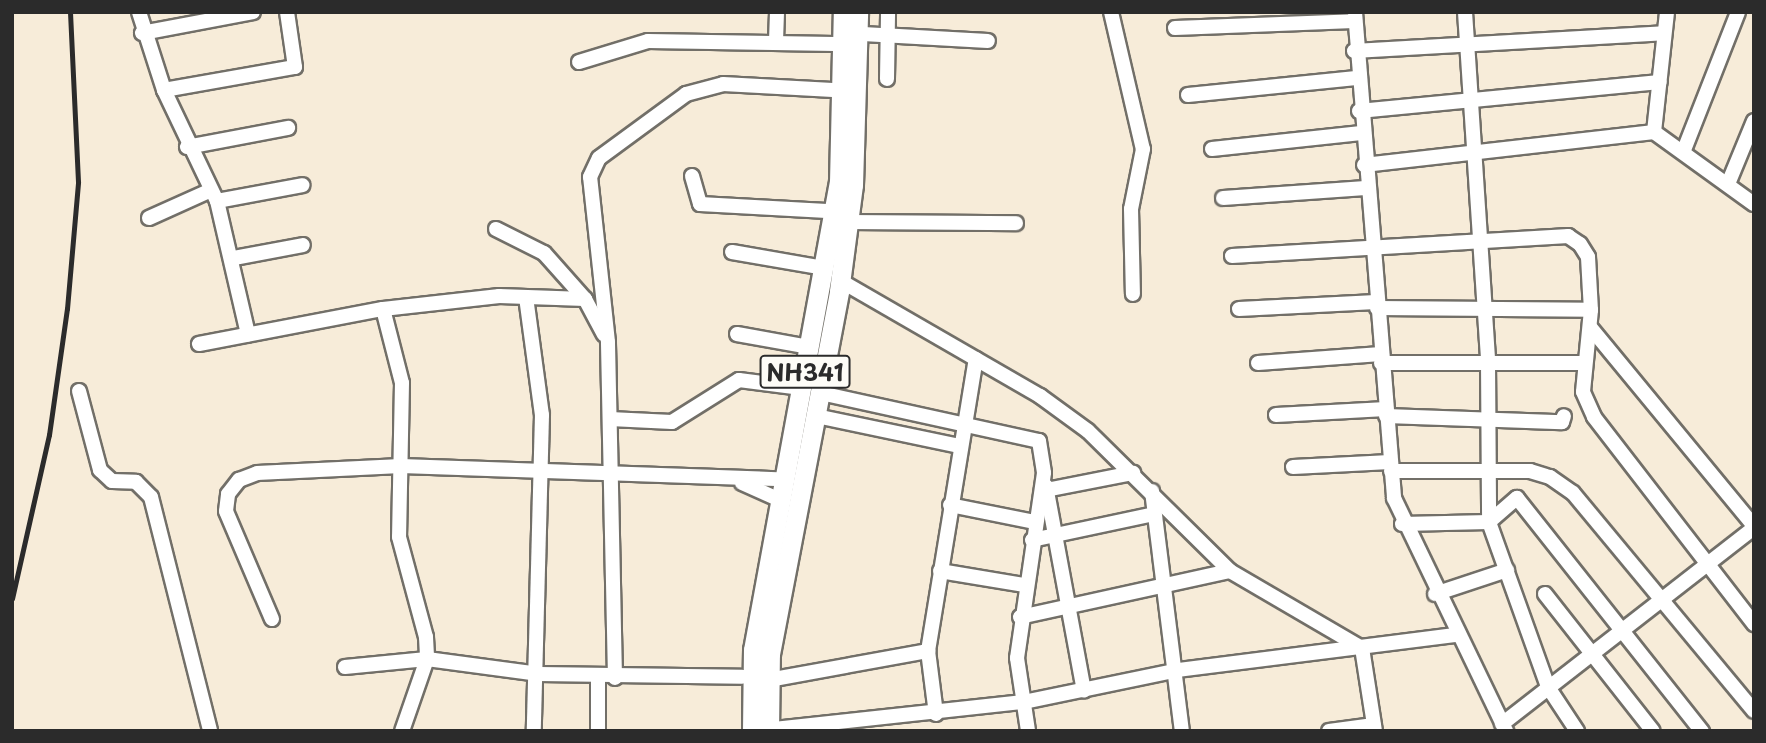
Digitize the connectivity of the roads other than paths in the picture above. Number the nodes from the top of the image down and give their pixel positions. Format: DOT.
graph roads {
  1 [pos="139,12"];
  2 [pos="253,12"];
  3 [pos="287,12"];
  4 [pos="777,12"];
  5 [pos="843,12"];
  6 [pos="858,12"];
  7 [pos="888,12"];
  8 [pos="1111,12"];
  9 [pos="1465,12"];
  10 [pos="1667,12"];
  11 [pos="1738,12"];
  12 [pos="1355,16"];
  13 [pos="1175,28"];
  14 [pos="142,33"];
  15 [pos="1663,33"];
  16 [pos="863,34"];
  17 [pos="888,36"];
  18 [pos="776,41"];
  19 [pos="988,41"];
  20 [pos="1466,43"];
  21 [pos="835,44"];
  22 [pos="1354,51"];
  23 [pos="579,62"];
  24 [pos="1356,78"];
  25 [pos="887,79"];
  26 [pos="1660,82"];
  27 [pos="164,90"];
  28 [pos="833,90"];
  29 [pos="1188,95"];
  30 [pos="1471,103"];
  31 [pos="1359,111"];
  32 [pos="1754,121"];
  33 [pos="288,128"];
  34 [pos="1654,132"];
  35 [pos="1361,133"];
  36 [pos="187,147"];
  37 [pos="1212,149"];
  38 [pos="1684,150"];
  39 [pos="1475,155"];
  40 [pos="1364,165"];
  41 [pos="692,176"];
  42 [pos="1728,184"];
  43 [pos="303,185"];
  44 [pos="1366,188"];
  45 [pos="214,196"];
  46 [pos="1223,198"];
  47 [pos="1754,204"];
  48 [pos="827,211"];
  49 [pos="149,219"];
  50 [pos="855,222"];
  51 [pos="1016,223"];
  52 [pos="496,229"];
  53 [pos="1480,243"];
  54 [pos="303,244"];
  55 [pos="1371,246"];
  56 [pos="732,252"];
  57 [pos="1232,256"];
  58 [pos="234,258"];
  59 [pos="818,267"];
  60 [pos="846,284"];
  61 [pos="1133,294"];
  62 [pos="526,297"];
  63 [pos="585,299"];
  64 [pos="1376,305"];
  65 [pos="383,309"];
  66 [pos="1239,309"];
  67 [pos="1591,310"];
  68 [pos="1482,311"];
  69 [pos="1590,327"];
  70 [pos="248,334"];
  71 [pos="737,334"];
  72 [pos="608,342"];
  73 [pos="199,344"];
  74 [pos="803,346"];
  75 [pos="1381,358"];
  76 [pos="976,359"];
  77 [pos="1488,362"];
  78 [pos="1258,363"];
  79 [pos="1584,363"];
  80 [pos="794,387"];
  81 [pos="79,391"];
  82 [pos="825,394"];
  83 [pos="1386,412"];
  84 [pos="1276,415"];
  85 [pos="1564,416"];
  86 [pos="821,417"];
  87 [pos="1490,417"];
  88 [pos="610,419"];
  89 [pos="964,423"];
  90 [pos="960,446"];
  91 [pos="401,466"];
  92 [pos="1293,467"];
  93 [pos="1391,467"];
  94 [pos="1485,472"];
  95 [pos="541,473"];
  96 [pos="1044,473"];
  97 [pos="1133,473"];
  98 [pos="611,475"];
  99 [pos="777,479"];
  100 [pos="1046,490"];
  101 [pos="1152,491"];
  102 [pos="774,497"];
  103 [pos="950,505"];
  104 [pos="1153,514"];
  105 [pos="1035,522"];
  106 [pos="1489,522"];
  107 [pos="1402,524"];
  108 [pos="1754,527"];
  109 [pos="1055,537"];
  110 [pos="1032,540"];
  111 [pos="1706,565"];
  112 [pos="1230,570"];
  113 [pos="1507,570"];
  114 [pos="940,571"];
  115 [pos="1165,583"];
  116 [pos="1025,585"];
  117 [pos="1435,594"];
  118 [pos="1545,594"];
  119 [pos="1661,600"];
  120 [pos="1070,603"];
  121 [pos="1020,617"];
  122 [pos="272,619"];
  123 [pos="1754,624"];
  124 [pos="1621,631"];
  125 [pos="1456,635"];
  126 [pos="1362,648"];
  127 [pos="928,651"];
  128 [pos="1590,654"];
  129 [pos="427,659"];
  130 [pos="345,667"];
  131 [pos="1178,670"];
  132 [pos="538,674"];
  133 [pos="598,677"];
  134 [pos="742,677"];
  135 [pos="615,678"];
  136 [pos="774,679"];
  137 [pos="1548,687"];
  138 [pos="1084,691"];
  139 [pos="1024,702"];
  140 [pos="1754,711"];
  141 [pos="936,713"];
  142 [pos="1375,728"];
  143 [pos="1504,728"];
  144 [pos="771,730"];
  145 [pos="210,731"];
  146 [pos="402,731"];
  147 [pos="534,731"];
  148 [pos="598,731"];
  149 [pos="752,731"];
  150 [pos="1028,731"];
  151 [pos="1182,731"];
  152 [pos="1329,731"];
  153 [pos="1577,731"];
  154 [pos="1653,731"];
  155 [pos="1702,731"];
  1 -- 14 [label="street"];
  2 -- 14 [label="street"];
  3 -- 27 [label="street"];
  4 -- 18 [label="street"];
  5 -- 149 [label="highway, NH341"];
  6 -- 144 [label="highway, NH341"];
  7 -- 17 [label="street"];
  8 -- 61 [label="street"];
  9 -- 20 [label="street"];
  10 -- 15 [label="street"];
  11 -- 38 [label="street"];
  12 -- 13 [label="street"];
  12 -- 22 [label="street"];
  14 -- 27 [label="street"];
  15 -- 20 [label="street"];
  15 -- 26 [label="street"];
  16 -- 17 [label="street"];
  17 -- 19 [label="street"];
  17 -- 25 [label="street"];
  18 -- 21 [label="street"];
  18 -- 23 [label="street"];
  20 -- 22 [label="street"];
  20 -- 30 [label="street"];
  22 -- 24 [label="street"];
  24 -- 29 [label="street"];
  24 -- 31 [label="street"];
  26 -- 30 [label="street"];
  26 -- 34 [label="street"];
  27 -- 36 [label="street"];
  28 -- 72 [label="street"];
  30 -- 31 [label="street"];
  30 -- 39 [label="street"];
  31 -- 35 [label="street"];
  32 -- 42 [label="street"];
  33 -- 36 [label="street"];
  34 -- 38 [label="street"];
  34 -- 39 [label="street"];
  35 -- 37 [label="street"];
  35 -- 40 [label="street"];
  36 -- 45 [label="street"];
  38 -- 42 [label="street"];
  39 -- 40 [label="street"];
  39 -- 53 [label="street"];
  40 -- 44 [label="street"];
  41 -- 48 [label="street"];
  42 -- 47 [label="street"];
  43 -- 45 [label="street"];
  44 -- 46 [label="street"];
  44 -- 55 [label="street"];
  45 -- 49 [label="street"];
  45 -- 58 [label="street"];
  50 -- 51 [label="street"];
  52 -- 63 [label="street"];
  53 -- 55 [label="street"];
  53 -- 67 [label="street"];
  53 -- 68 [label="street"];
  54 -- 58 [label="street"];
  55 -- 57 [label="street"];
  55 -- 64 [label="street"];
  56 -- 59 [label="street"];
  58 -- 70 [label="street"];
  60 -- 76 [label="street"];
  62 -- 63 [label="street"];
  62 -- 65 [label="street"];
  62 -- 95 [label="street"];
  63 -- 72 [label="street"];
  64 -- 66 [label="street"];
  64 -- 68 [label="street"];
  64 -- 75 [label="street"];
  65 -- 70 [label="street"];
  65 -- 91 [label="street"];
  67 -- 68 [label="street"];
  67 -- 69 [label="street"];
  68 -- 77 [label="street"];
  69 -- 79 [label="street"];
  69 -- 108 [label="street"];
  70 -- 73 [label="street"];
  71 -- 74 [label="street"];
  72 -- 88 [label="street"];
  75 -- 77 [label="street"];
  75 -- 78 [label="street"];
  75 -- 83 [label="street"];
  76 -- 89 [label="street"];
  76 -- 97 [label="street"];
  77 -- 79 [label="street"];
  77 -- 87 [label="street"];
  79 -- 111 [label="street"];
  80 -- 88 [label="street"];
  81 -- 145 [label="street"];
  82 -- 89 [label="street"];
  83 -- 84 [label="street"];
  83 -- 87 [label="street"];
  83 -- 93 [label="street"];
  85 -- 87 [label="street"];
  86 -- 90 [label="street"];
  87 -- 94 [label="street"];
  88 -- 98 [label="street"];
  89 -- 90 [label="street"];
  89 -- 96 [label="street"];
  90 -- 103 [label="street"];
  91 -- 95 [label="street"];
  91 -- 122 [label="street"];
  91 -- 129 [label="street"];
  92 -- 93 [label="street"];
  93 -- 94 [label="street"];
  93 -- 107 [label="street"];
  94 -- 106 [label="street"];
  94 -- 119 [label="street"];
  95 -- 98 [label="street"];
  95 -- 132 [label="street"];
  96 -- 100 [label="street"];
  96 -- 105 [label="street"];
  97 -- 100 [label="street"];
  97 -- 101 [label="street"];
  98 -- 99 [label="street"];
  98 -- 102 [label="street"];
  98 -- 135 [label="street"];
  100 -- 109 [label="street"];
  101 -- 104 [label="street"];
  101 -- 112 [label="street"];
  103 -- 105 [label="street"];
  103 -- 114 [label="street"];
  104 -- 109 [label="street"];
  104 -- 115 [label="street"];
  105 -- 110 [label="street"];
  106 -- 107 [label="street"];
  106 -- 113 [label="street"];
  106 -- 124 [label="street"];
  107 -- 117 [label="street"];
  108 -- 111 [label="street"];
  109 -- 110 [label="street"];
  109 -- 120 [label="street"];
  110 -- 116 [label="street"];
  111 -- 119 [label="street"];
  111 -- 123 [label="street"];
  112 -- 115 [label="street"];
  112 -- 126 [label="street"];
  113 -- 117 [label="street"];
  113 -- 137 [label="street"];
  114 -- 116 [label="street"];
  114 -- 127 [label="street"];
  115 -- 120 [label="street"];
  115 -- 131 [label="street"];
  116 -- 121 [label="street"];
  117 -- 125 [label="street"];
  118 -- 128 [label="street"];
  119 -- 124 [label="street"];
  119 -- 140 [label="street"];
  120 -- 121 [label="street"];
  120 -- 138 [label="street"];
  121 -- 139 [label="street"];
  124 -- 128 [label="street"];
  124 -- 155 [label="street"];
  125 -- 126 [label="street"];
  125 -- 143 [label="street"];
  126 -- 131 [label="street"];
  126 -- 142 [label="street"];
  127 -- 136 [label="street"];
  127 -- 141 [label="street"];
  128 -- 137 [label="street"];
  128 -- 154 [label="street"];
  129 -- 130 [label="street"];
  129 -- 132 [label="street"];
  129 -- 146 [label="street"];
  131 -- 138 [label="street"];
  131 -- 151 [label="street"];
  132 -- 133 [label="street"];
  132 -- 147 [label="street"];
  133 -- 135 [label="street"];
  133 -- 148 [label="street"];
  134 -- 135 [label="street"];
  137 -- 143 [label="street"];
  137 -- 153 [label="street"];
  138 -- 139 [label="street"];
  139 -- 141 [label="street"];
  139 -- 150 [label="street"];
  141 -- 144 [label="street"];
  142 -- 152 [label="street"];
}
